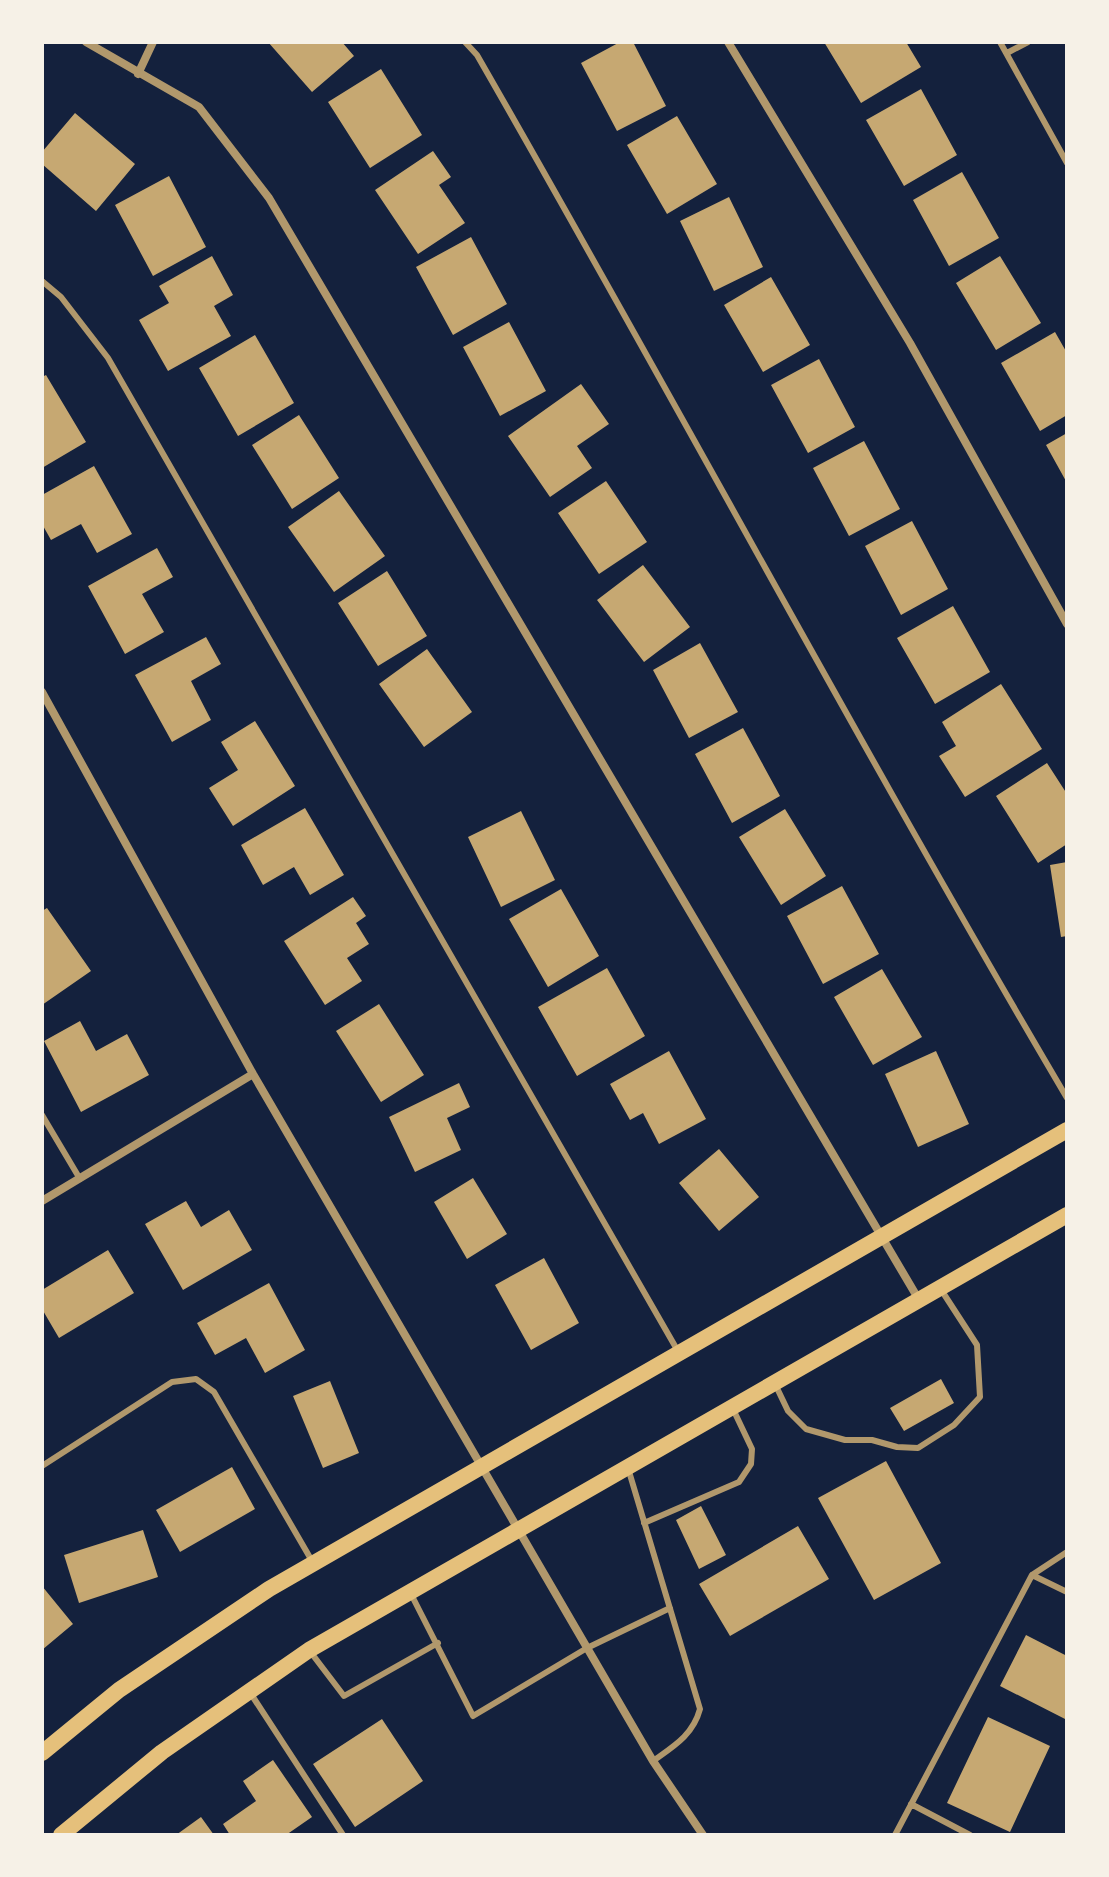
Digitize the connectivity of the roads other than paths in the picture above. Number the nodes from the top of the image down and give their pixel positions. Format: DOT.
graph roads {
  1 [pos="86,42"];
  2 [pos="153,42"];
  3 [pos="465,42"];
  4 [pos="728,42"];
  5 [pos="1000,42"];
  6 [pos="1028,42"];
  7 [pos="1007,53"];
  8 [pos="138,74"];
  9 [pos="1067,163"];
  10 [pos="42,281"];
  11 [pos="1067,624"];
  12 [pos="42,692"];
  13 [pos="253,1074"];
  14 [pos="1067,1098"];
  15 [pos="42,1115"];
  16 [pos="1067,1130"];
  17 [pos="80,1179"];
  18 [pos="42,1201"];
  19 [pos="1067,1215"];
  20 [pos="883,1235"];
  21 [pos="940,1288"];
  22 [pos="919,1300"];
  23 [pos="679,1353"];
  24 [pos="774,1382"];
  25 [pos="732,1406"];
  26 [pos="42,1466"];
  27 [pos="627,1466"];
  28 [pos="481,1467"];
  29 [pos="644,1523"];
  30 [pos="518,1529"];
  31 [pos="1067,1552"];
  32 [pos="313,1563"];
  33 [pos="1032,1575"];
  34 [pos="409,1591"];
  35 [pos="1067,1592"];
  36 [pos="670,1608"];
  37 [pos="438,1643"];
  38 [pos="587,1648"];
  39 [pos="309,1650"];
  40 [pos="248,1690"];
  41 [pos="42,1753"];
  42 [pos="653,1761"];
  43 [pos="911,1804"];
  44 [pos="61,1835"];
  45 [pos="343,1835"];
  46 [pos="703,1835"];
  47 [pos="895,1835"];
  48 [pos="970,1835"];
  1 -- 8 [label="street"];
  2 -- 8 [label="street"];
  3 -- 14 [label="lane"];
  4 -- 11 [label="street"];
  5 -- 7 [label="lane"];
  6 -- 7 [label="lane"];
  7 -- 9 [label="lane"];
  8 -- 20 [label="street"];
  10 -- 23 [label="lane"];
  12 -- 13 [label="street"];
  13 -- 17 [label="street"];
  13 -- 28 [label="street"];
  15 -- 17 [label="lane"];
  16 -- 20 [label="main road"];
  17 -- 18 [label="street"];
  19 -- 21 [label="main road"];
  20 -- 22 [label="street"];
  20 -- 23 [label="main road"];
  21 -- 22 [label="main road"];
  21 -- 24 [label="lane"];
  22 -- 24 [label="main road"];
  23 -- 28 [label="main road"];
  24 -- 25 [label="main road"];
  25 -- 27 [label="main road"];
  25 -- 29 [label="lane"];
  26 -- 32 [label="lane"];
  27 -- 29 [label="lane"];
  27 -- 30 [label="main road"];
  28 -- 30 [label="street"];
  28 -- 32 [label="main road"];
  29 -- 36 [label="lane"];
  30 -- 34 [label="main road"];
  30 -- 38 [label="street"];
  31 -- 33 [label="lane"];
  32 -- 41 [label="main road"];
  33 -- 35 [label="lane"];
  33 -- 43 [label="lane"];
  34 -- 37 [label="lane"];
  34 -- 39 [label="main road"];
  36 -- 38 [label="lane"];
  36 -- 42 [label="lane"];
  37 -- 38 [label="lane"];
  37 -- 39 [label="lane"];
  38 -- 42 [label="street"];
  39 -- 40 [label="main road"];
  40 -- 44 [label="main road"];
  40 -- 45 [label="lane"];
  42 -- 46 [label="street"];
  43 -- 47 [label="lane"];
  43 -- 48 [label="lane"];
}
